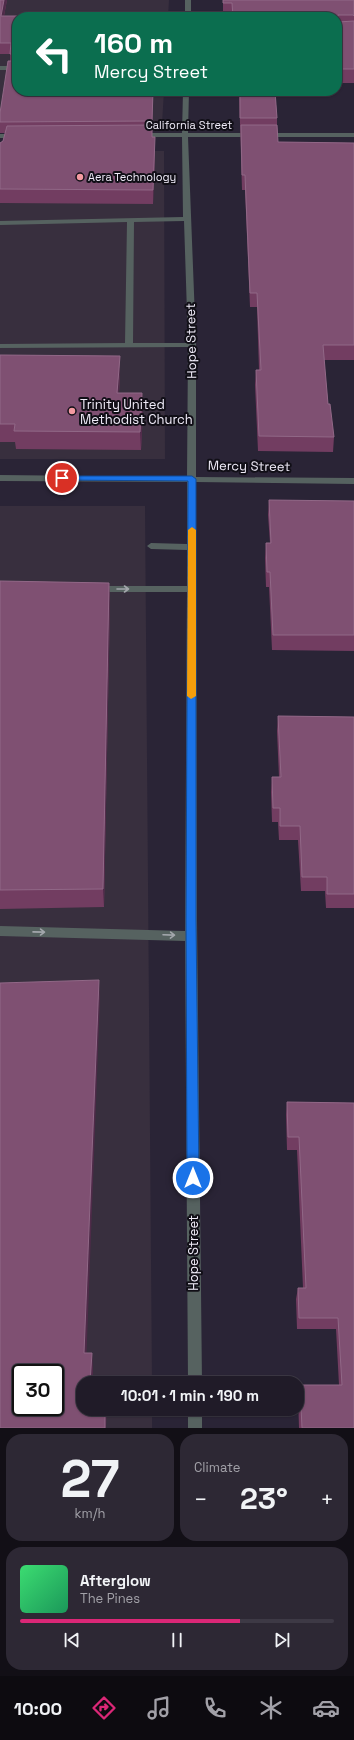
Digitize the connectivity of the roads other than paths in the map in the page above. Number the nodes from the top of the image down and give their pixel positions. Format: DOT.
graph roads {
  1 [pos="188,0"];
  2 [pos="188,12"];
  3 [pos="0,68"];
  4 [pos="12,68"];
  5 [pos="186,96"];
  6 [pos="185,135"];
  7 [pos="354,135"];
  8 [pos="25,136"];
  9 [pos="133,136"];
  10 [pos="2,139"];
  11 [pos="131,220"];
  12 [pos="187,220"];
  13 [pos="0,223"];
  14 [pos="129,345"];
  15 [pos="192,345"];
  16 [pos="0,346"];
  17 [pos="0,478"];
  18 [pos="192,479"];
  19 [pos="354,481"];
  20 [pos="151,546"];
  21 [pos="192,546"];
  22 [pos="192,588"];
  23 [pos="88,589"];
  24 [pos="0,931"];
  25 [pos="191,936"];
  26 [pos="195,1376"];
  27 [pos="195,1416"];
  28 [pos="195,1428"];
  1 -- 2 [label="street"];
  3 -- 4 [label="street"];
  5 -- 6 [label="street, Hope Street"];
  6 -- 7 [label="street, California Street"];
  6 -- 9 [label="street, California Street"];
  6 -- 12 [label="street, Hope Street"];
  8 -- 10 [label="street"];
  11 -- 12 [label="street"];
  11 -- 13 [label="street"];
  11 -- 14 [label="street"];
  12 -- 15 [label="street, Hope Street"];
  14 -- 15 [label="street"];
  14 -- 16 [label="street"];
  15 -- 18 [label="street, Hope Street"];
  17 -- 18 [label="street, Mercy Street"];
  18 -- 19 [label="street, Mercy Street"];
  18 -- 21 [label="street, Hope Street"];
  20 -- 21 [label="street"];
  21 -- 22 [label="street, Hope Street"];
  23 -- 22 [label="street, one-way"];
  22 -- 25 [label="street, Hope Street"];
  24 -- 25 [label="street, one-way"];
  25 -- 26 [label="street, Hope Street"];
  27 -- 28 [label="street"];
}
